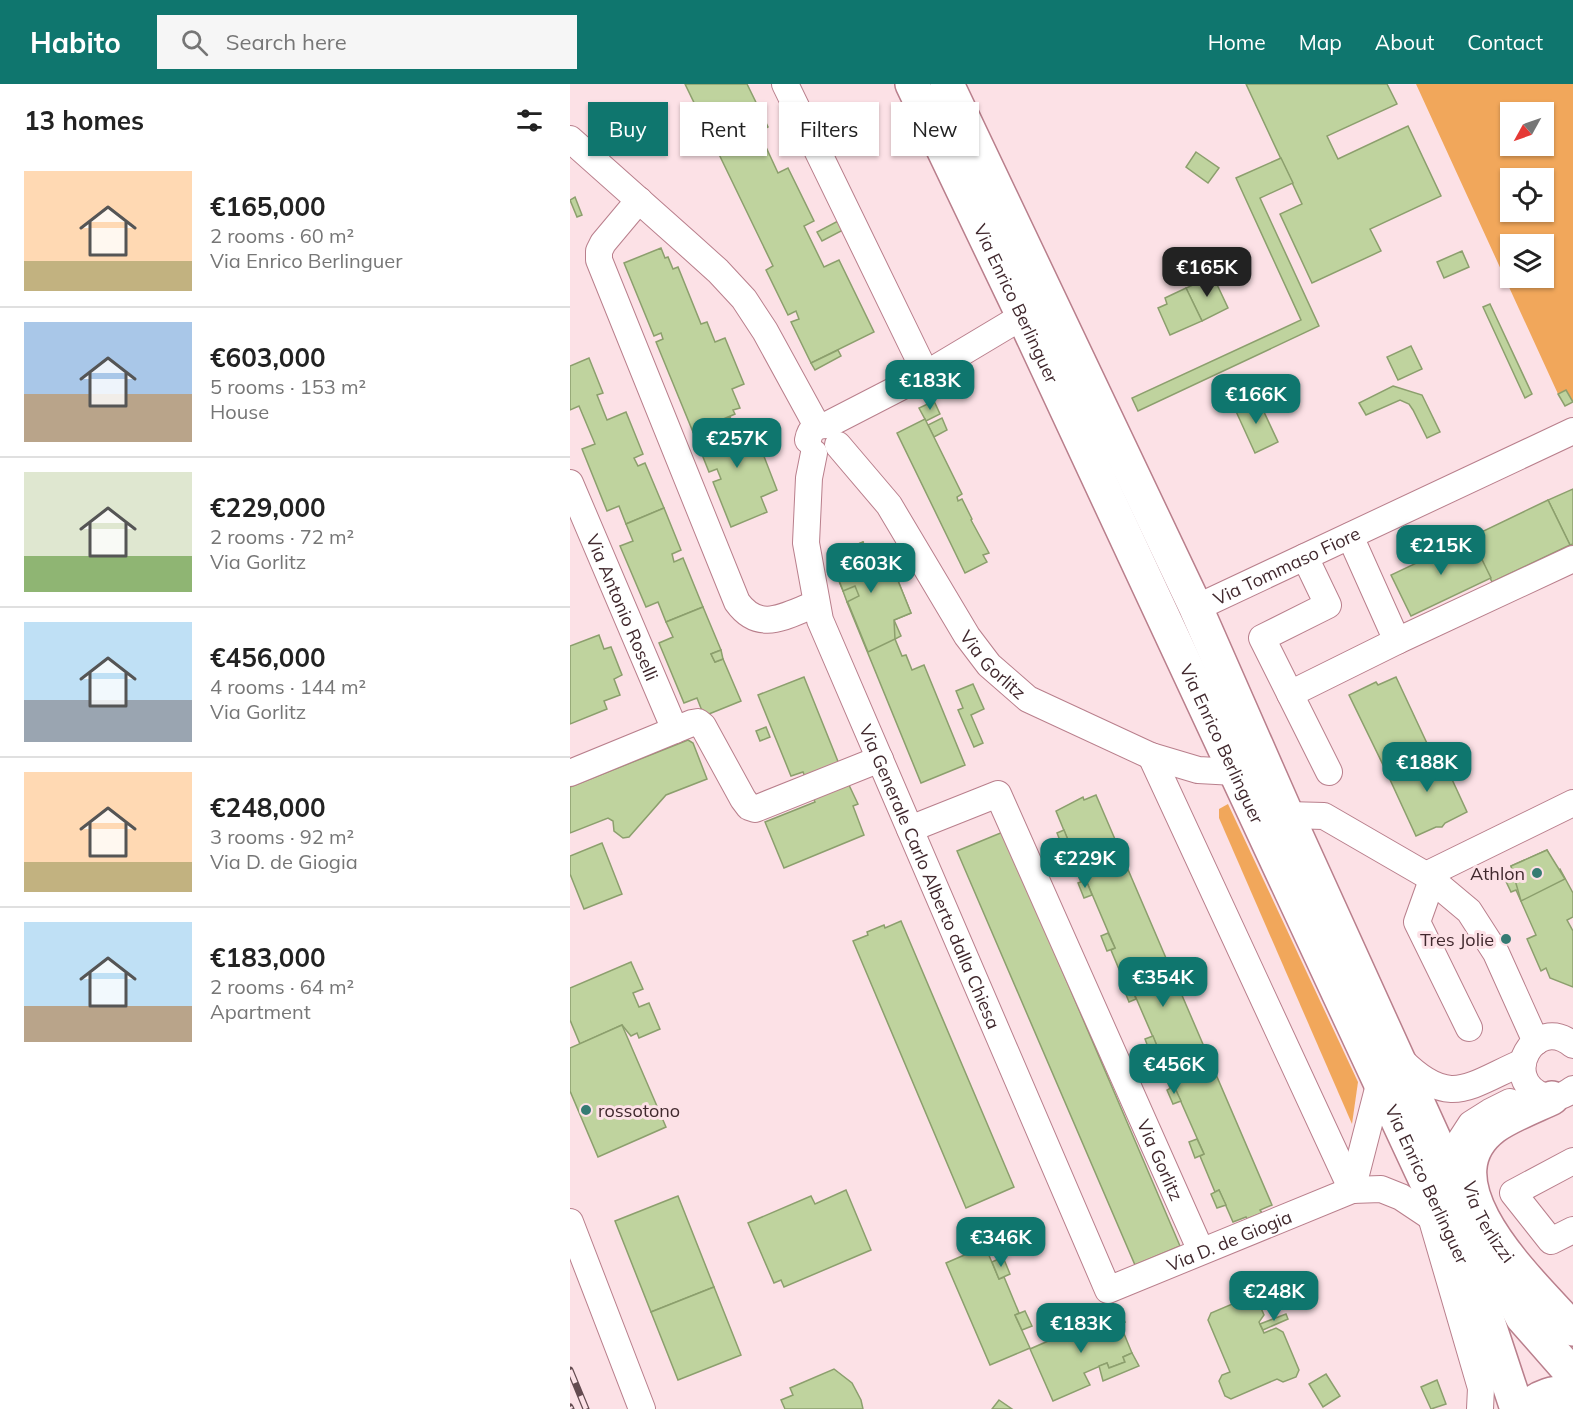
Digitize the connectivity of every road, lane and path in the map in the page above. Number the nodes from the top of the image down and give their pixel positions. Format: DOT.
graph roads {
  1 [pos="785,84"];
  2 [pos="912,84"];
  3 [pos="947,84"];
  4 [pos="570,139"];
  5 [pos="639,200"];
  6 [pos="1023,316"];
  7 [pos="926,374"];
  8 [pos="1573,431"];
  9 [pos="827,432"];
  10 [pos="570,483"];
  11 [pos="1350,536"];
  12 [pos="1305,557"];
  13 [pos="1573,559"];
  14 [pos="816,604"];
  15 [pos="1196,608"];
  16 [pos="1397,641"];
  17 [pos="1290,694"];
  18 [pos="687,726"];
  19 [pos="1151,756"];
  20 [pos="880,759"];
  21 [pos="1235,772"];
  22 [pos="1329,772"];
  23 [pos="570,773"];
  24 [pos="1573,803"];
  25 [pos="1287,815"];
  26 [pos="910,829"];
  27 [pos="1429,877"];
  28 [pos="1469,1028"];
  29 [pos="1571,1041"];
  30 [pos="1529,1052"];
  31 [pos="1387,1067"];
  32 [pos="1560,1094"];
  33 [pos="1407,1137"];
  34 [pos="1573,1161"];
  35 [pos="1444,1164"];
  36 [pos="1352,1190"];
  37 [pos="1431,1217"];
  38 [pos="570,1222"];
  39 [pos="1573,1230"];
  40 [pos="1201,1251"];
  41 [pos="1108,1290"];
  42 [pos="1573,1329"];
  43 [pos="1573,1376"];
  44 [pos="1573,1393"];
  45 [pos="642,1409"];
  46 [pos="1480,1409"];
  47 [pos="1517,1409"];
  48 [pos="1526,1409"];
  1 -- 7 [label="street"];
  2 -- 6 [label="main road, Via Enrico Berlinguer"];
  3 -- 15 [label="main road, Via Enrico Berlinguer"];
  4 -- 5 [label="street"];
  5 -- 9 [label="street"];
  5 -- 14 [label="street"];
  6 -- 7 [label="street"];
  6 -- 21 [label="main road, Via Enrico Berlinguer"];
  7 -- 9 [label="street"];
  8 -- 11 [label="street, Via Tommaso Fiore"];
  9 -- 14 [label="street, Via Generale Carlo Alberto dalla Chiesa"];
  9 -- 19 [label="street, Via Gorlitz"];
  10 -- 18 [label="street, Via Antonio Roselli"];
  11 -- 12 [label="street, Via Tommaso Fiore"];
  11 -- 16 [label="street"];
  12 -- 15 [label="street, Via Tommaso Fiore"];
  12 -- 17 [label="street"];
  13 -- 16 [label="street"];
  14 -- 20 [label="street, Via Generale Carlo Alberto dalla Chiesa"];
  15 -- 25 [label="main road, Via Enrico Berlinguer"];
  16 -- 17 [label="street"];
  17 -- 22 [label="street"];
  18 -- 20 [label="street, Via Antonio Roselli"];
  18 -- 23 [label="street"];
  19 -- 21 [label="street, Via Gorlitz"];
  19 -- 36 [label="street"];
  20 -- 26 [label="street, Via Generale Carlo Alberto dalla Chiesa"];
  21 -- 31 [label="main road, Via Enrico Berlinguer"];
  24 -- 27 [label="street"];
  25 -- 27 [label="street"];
  25 -- 31 [label="main road, Via Enrico Berlinguer"];
  26 -- 40 [label="street, Via Gorlitz"];
  26 -- 41 [label="street, Via Generale Carlo Alberto dalla Chiesa"];
  27 -- 28 [label="street"];
  27 -- 30 [label="street"];
  29 -- 30 [label="street"];
  30 -- 31 [label="street"];
  30 -- 32 [label="street"];
  31 -- 33 [label="main road, Via Enrico Berlinguer"];
  31 -- 35 [label="main road, Via Enrico Berlinguer"];
  31 -- 36 [label="street"];
  32 -- 35 [label="street"];
  32 -- 42 [label="main road, Via Terlizzi"];
  33 -- 37 [label="street"];
  33 -- 47 [label="main road, Via Enrico Berlinguer"];
  34 -- 39 [label="street"];
  35 -- 43 [label="main road, Via Enrico Berlinguer"];
  36 -- 37 [label="street"];
  36 -- 40 [label="street, Via D. de Giogia"];
  37 -- 46 [label="street"];
  38 -- 45 [label="street"];
  40 -- 41 [label="street, Via D. de Giogia"];
  44 -- 48 [label="main road"];
}
